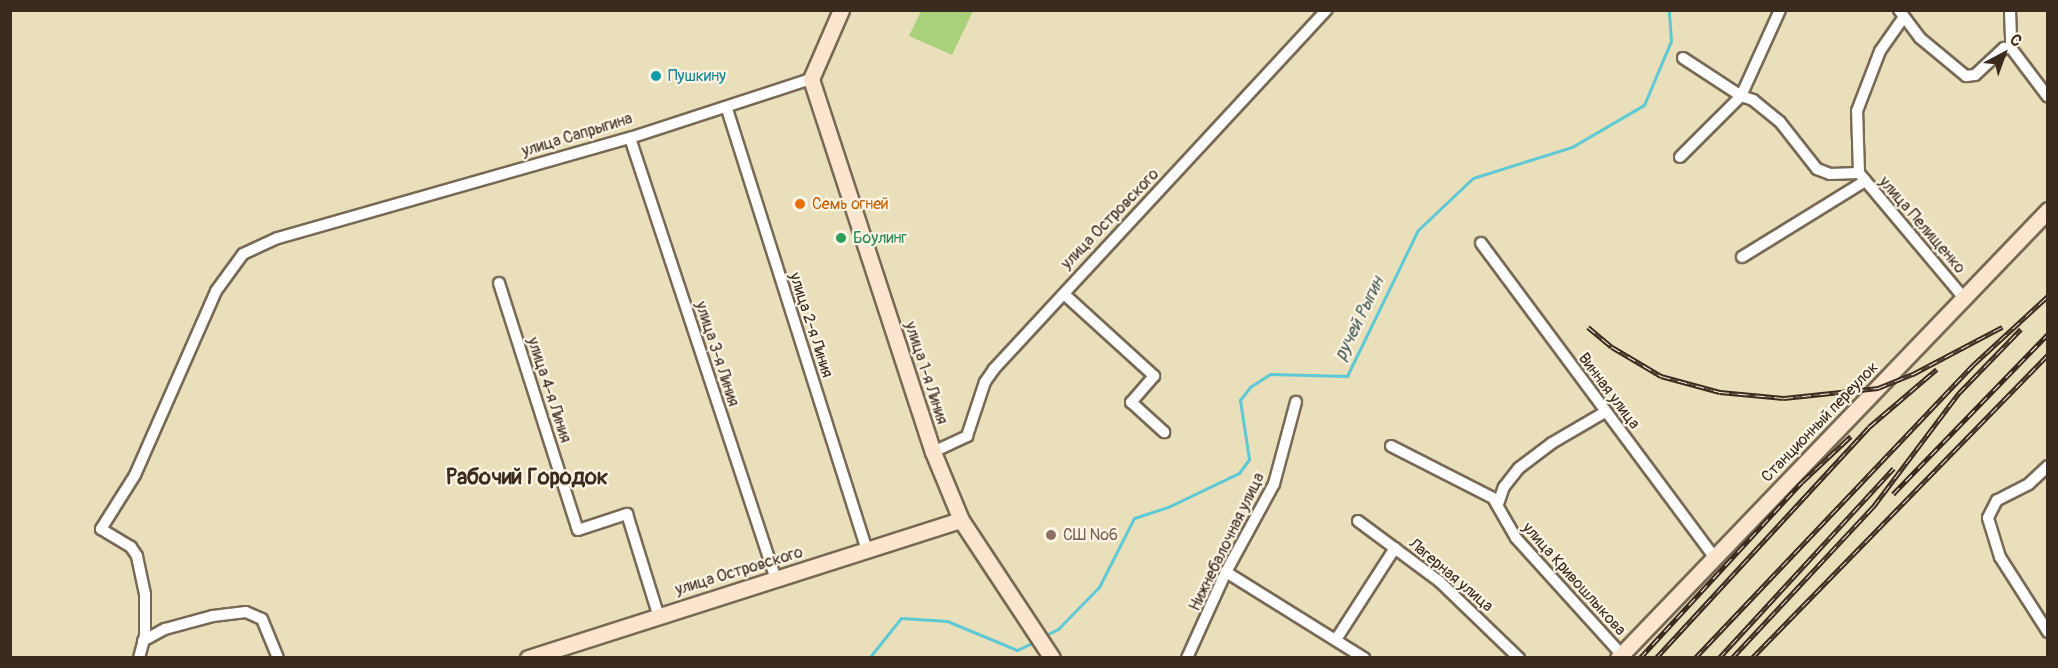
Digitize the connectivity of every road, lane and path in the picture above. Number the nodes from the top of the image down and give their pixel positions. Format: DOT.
graph roads {
  1 [pos="841,10"];
  2 [pos="1327,10"];
  3 [pos="1780,10"];
  4 [pos="2010,10"];
  5 [pos="1900,15"];
  6 [pos="2011,48"];
  7 [pos="1683,58"];
  8 [pos="811,79"];
  9 [pos="1741,96"];
  10 [pos="2048,97"];
  11 [pos="727,109"];
  12 [pos="630,138"];
  13 [pos="1680,157"];
  14 [pos="1862,177"];
  15 [pos="2048,210"];
  16 [pos="1481,243"];
  17 [pos="1742,257"];
  18 [pos="499,283"];
  19 [pos="1064,294"];
  20 [pos="1963,297"];
  21 [pos="1296,402"];
  22 [pos="1605,412"];
  23 [pos="1164,432"];
  24 [pos="1391,446"];
  25 [pos="933,452"];
  26 [pos="2048,466"];
  27 [pos="1498,504"];
  28 [pos="961,520"];
  29 [pos="1358,521"];
  30 [pos="1395,548"];
  31 [pos="867,551"];
  32 [pos="1714,557"];
  33 [pos="1226,572"];
  34 [pos="776,579"];
  35 [pos="658,614"];
  36 [pos="2048,632"];
  37 [pos="1337,638"];
  38 [pos="143,641"];
  39 [pos="1620,656"];
  40 [pos="139,657"];
  41 [pos="278,657"];
  42 [pos="528,657"];
  43 [pos="1051,657"];
  44 [pos="1187,657"];
  45 [pos="1364,657"];
  46 [pos="1519,657"];
  1 -- 8 [label="street"];
  2 -- 19 [label="street, улица Островского"];
  3 -- 9 [label="street"];
  4 -- 6 [label="street"];
  5 -- 6 [label="street"];
  5 -- 14 [label="street, улица Пелищенко"];
  6 -- 10 [label="street"];
  7 -- 9 [label="street, улица Пелищенко"];
  8 -- 11 [label="street, улица Сапрыгина"];
  8 -- 25 [label="street, улица 1-я Линия"];
  9 -- 13 [label="street"];
  9 -- 14 [label="street, улица Пелищенко"];
  11 -- 12 [label="street, улица Сапрыгина"];
  11 -- 31 [label="street, улица 2-я Линия"];
  12 -- 34 [label="street, улица 3-я Линия"];
  12 -- 38 [label="street, улица Сапрыгина"];
  14 -- 17 [label="street"];
  14 -- 20 [label="street, улица Пелищенко"];
  15 -- 20 [label="street, Станционный переулок"];
  16 -- 22 [label="street, Винная улица"];
  18 -- 35 [label="street, улица 4-я Линия"];
  19 -- 23 [label="street"];
  19 -- 25 [label="street, улица Островского"];
  20 -- 32 [label="street, Станционный переулок"];
  21 -- 33 [label="street, Нижнебалочная улица"];
  22 -- 27 [label="street"];
  22 -- 32 [label="street, Винная улица"];
  24 -- 27 [label="street, улица Кривошлыкова"];
  25 -- 28 [label="street, улица 1-я Линия"];
  26 -- 36 [label="street"];
  27 -- 39 [label="street, улица Кривошлыкова"];
  28 -- 31 [label="street, улица Островского"];
  28 -- 43 [label="street, улица 1-я Линия"];
  29 -- 30 [label="street, Лагерная улица"];
  30 -- 37 [label="street"];
  30 -- 46 [label="street, Лагерная улица"];
  31 -- 34 [label="street, улица Островского"];
  32 -- 39 [label="street, Станционный переулок"];
  33 -- 37 [label="street"];
  33 -- 44 [label="street, Нижнебалочная улица"];
  34 -- 35 [label="street, улица Островского"];
  35 -- 42 [label="street, улица Островского"];
  37 -- 45 [label="street"];
  38 -- 40 [label="street"];
  38 -- 41 [label="street"];
}
